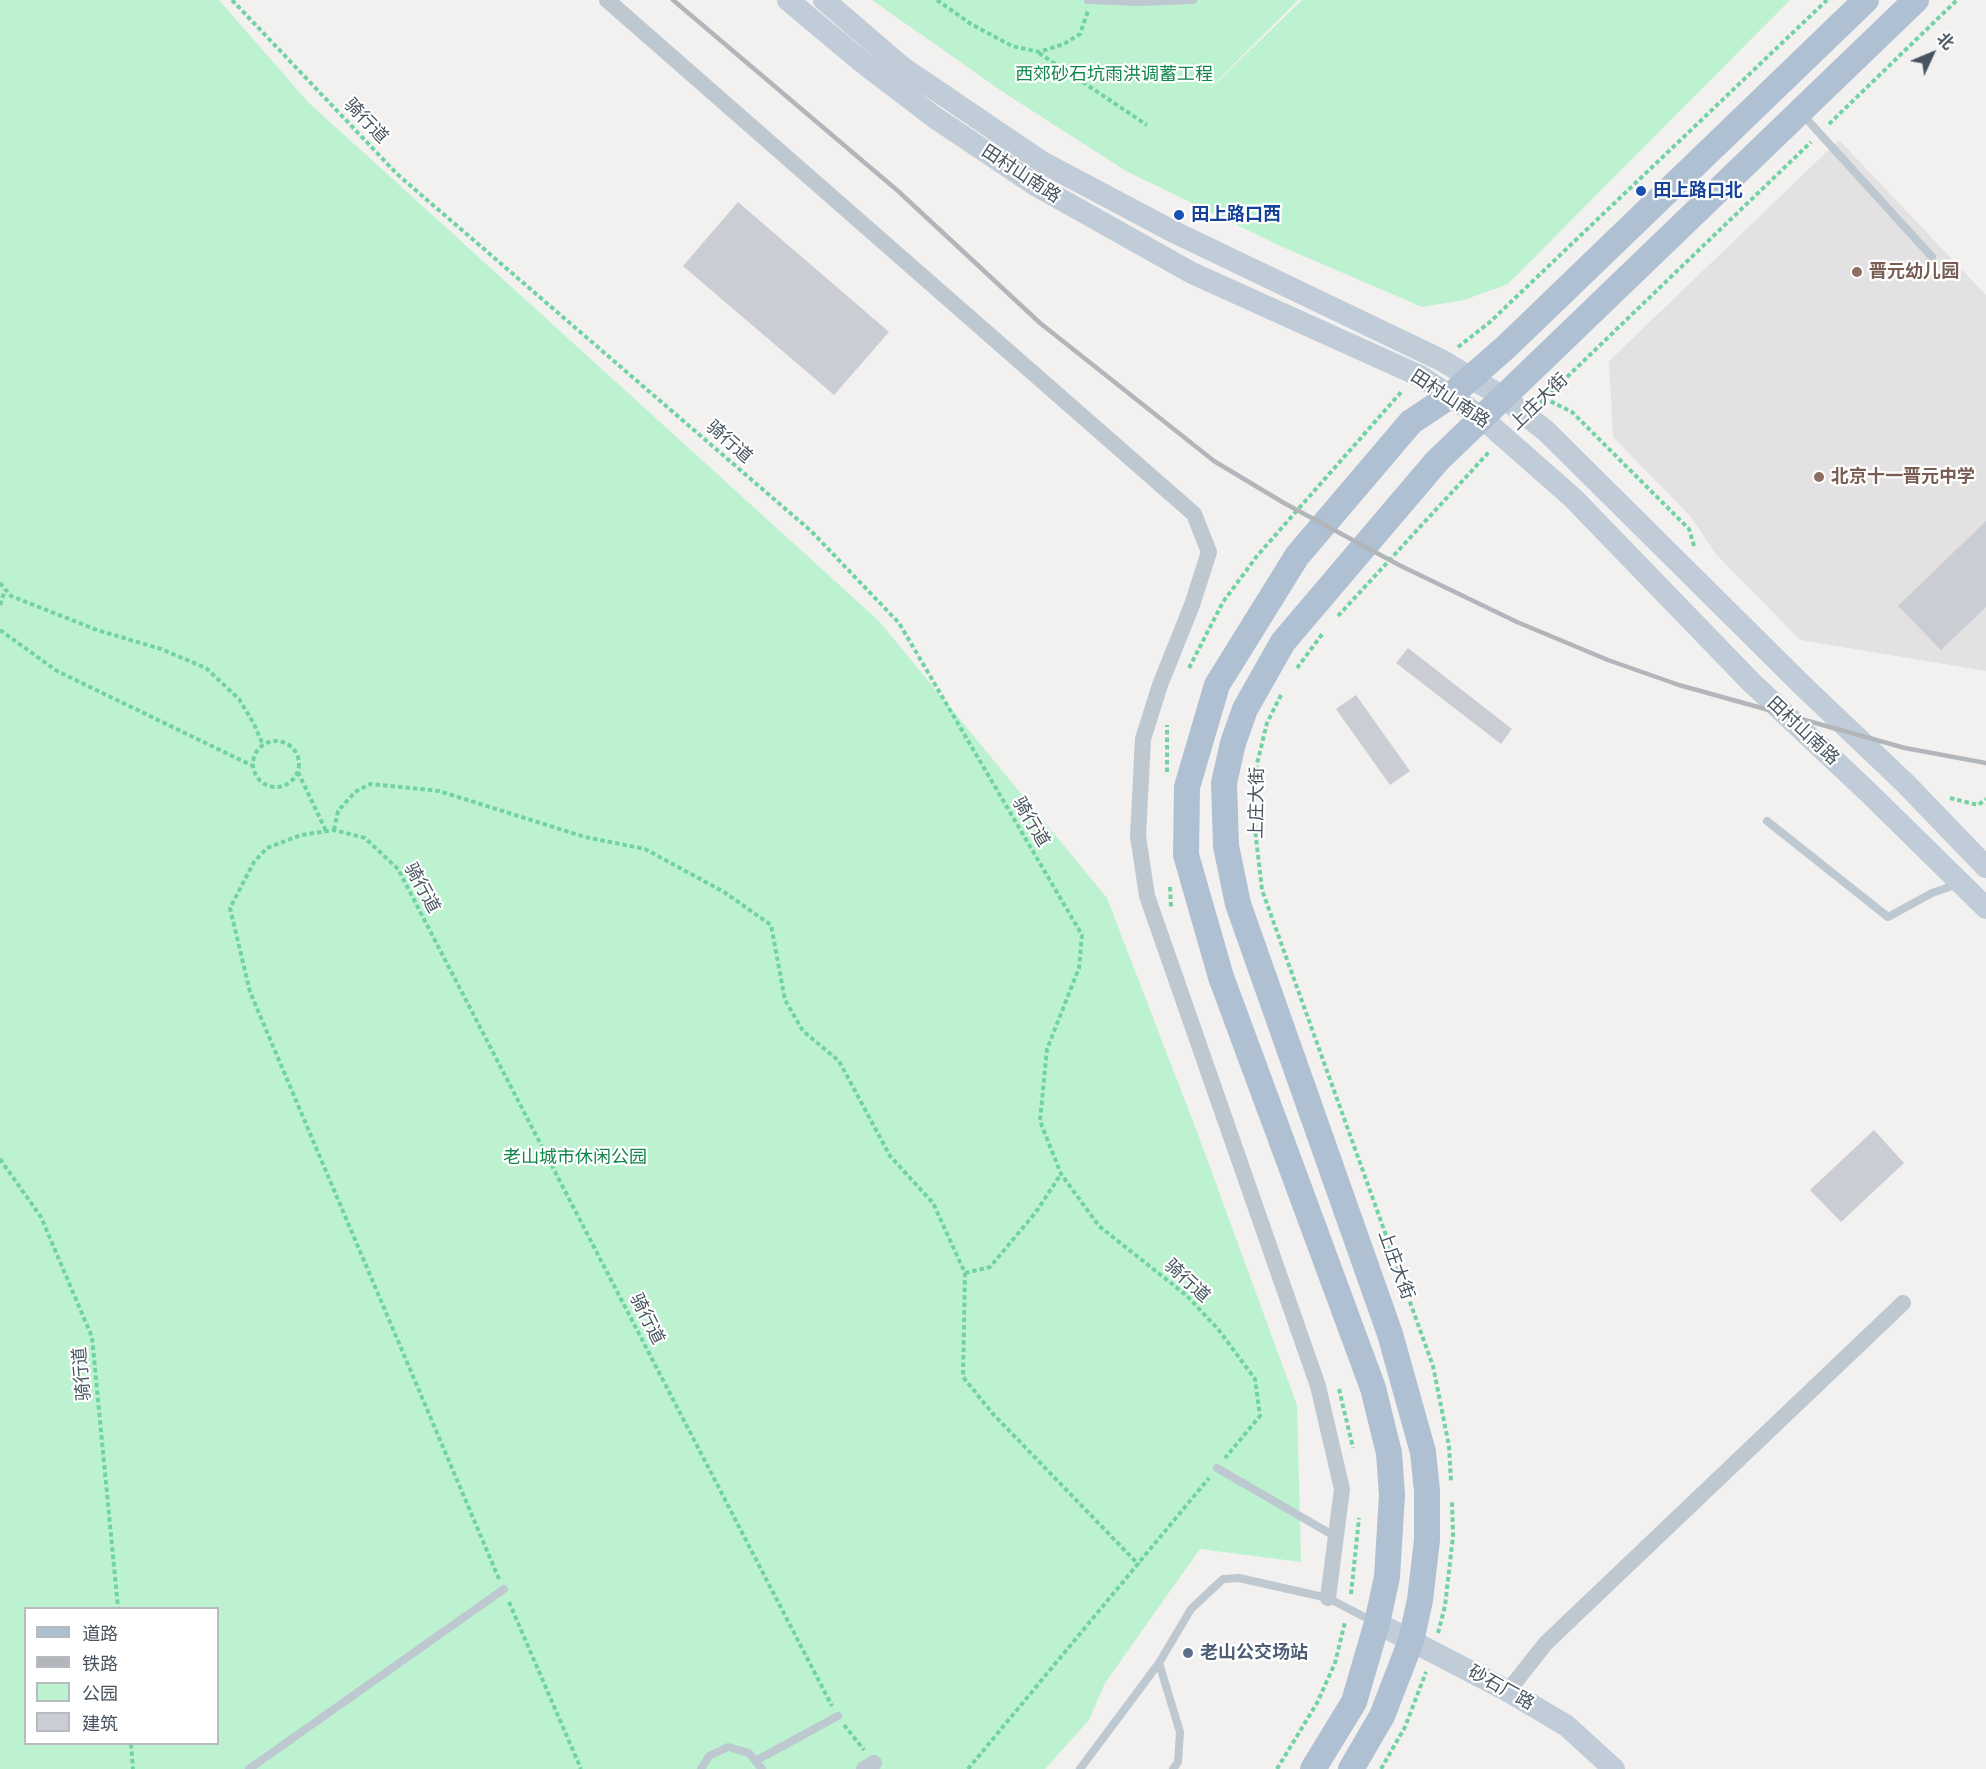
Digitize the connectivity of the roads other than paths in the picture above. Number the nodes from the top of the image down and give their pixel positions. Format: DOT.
graph roads {
  1 [pos="607,0"];
  2 [pos="788,0"];
  3 [pos="824,0"];
  4 [pos="1088,0"];
  5 [pos="1193,0"];
  6 [pos="1866,0"];
  7 [pos="1916,0"];
  8 [pos="1800,112"];
  9 [pos="1932,257"];
  10 [pos="1472,377"];
  11 [pos="1450,396"];
  12 [pos="1503,397"];
  13 [pos="1481,417"];
  14 [pos="1767,821"];
  15 [pos="1986,867"];
  16 [pos="1961,882"];
  17 [pos="1986,908"];
  18 [pos="1903,1303"];
  19 [pos="1217,1468"];
  20 [pos="1336,1537"];
  21 [pos="504,1589"];
  22 [pos="1328,1598"];
  23 [pos="1377,1623"];
  24 [pos="1410,1641"];
  25 [pos="1159,1663"];
  26 [pos="1508,1691"];
  27 [pos="838,1716"];
  28 [pos="757,1760"];
  29 [pos="249,1769"];
  30 [pos="701,1769"];
  31 [pos="762,1769"];
  32 [pos="1080,1769"];
  33 [pos="1173,1769"];
  34 [pos="1313,1769"];
  35 [pos="1351,1769"];
  36 [pos="1614,1769"];
  1 -- 20 [label="street"];
  2 -- 11 [label="main road, 田村山南路"];
  3 -- 10 [label="main road, 田村山南路"];
  4 -- 5 [label="lane"];
  6 -- 10 [label="main road"];
  7 -- 8 [label="main road, 上庄大街"];
  8 -- 9 [label="lane"];
  8 -- 12 [label="main road, 上庄大街"];
  10 -- 11 [label="main road"];
  10 -- 12 [label="main road, 田村山南路"];
  11 -- 13 [label="main road, 田村山南路"];
  11 -- 23 [label="main road"];
  12 -- 13 [label="main road, 上庄大街"];
  12 -- 15 [label="main road, 田村山南路"];
  13 -- 16 [label="main road, 田村山南路"];
  13 -- 24 [label="main road, 上庄大街"];
  14 -- 16 [label="lane"];
  16 -- 17 [label="main road, 田村山南路"];
  18 -- 26 [label="street"];
  19 -- 20 [label="lane"];
  20 -- 22 [label="street"];
  21 -- 29 [label="lane"];
  22 -- 23 [label="lane"];
  22 -- 25 [label="lane"];
  23 -- 24 [label="main road, 砂石厂路"];
  23 -- 34 [label="main road"];
  24 -- 26 [label="main road, 砂石厂路"];
  24 -- 35 [label="main road, 上庄大街"];
  25 -- 32 [label="lane"];
  25 -- 33 [label="lane"];
  26 -- 36 [label="main road, 砂石厂路"];
  27 -- 28 [label="lane"];
  28 -- 30 [label="lane"];
  28 -- 31 [label="lane"];
}
